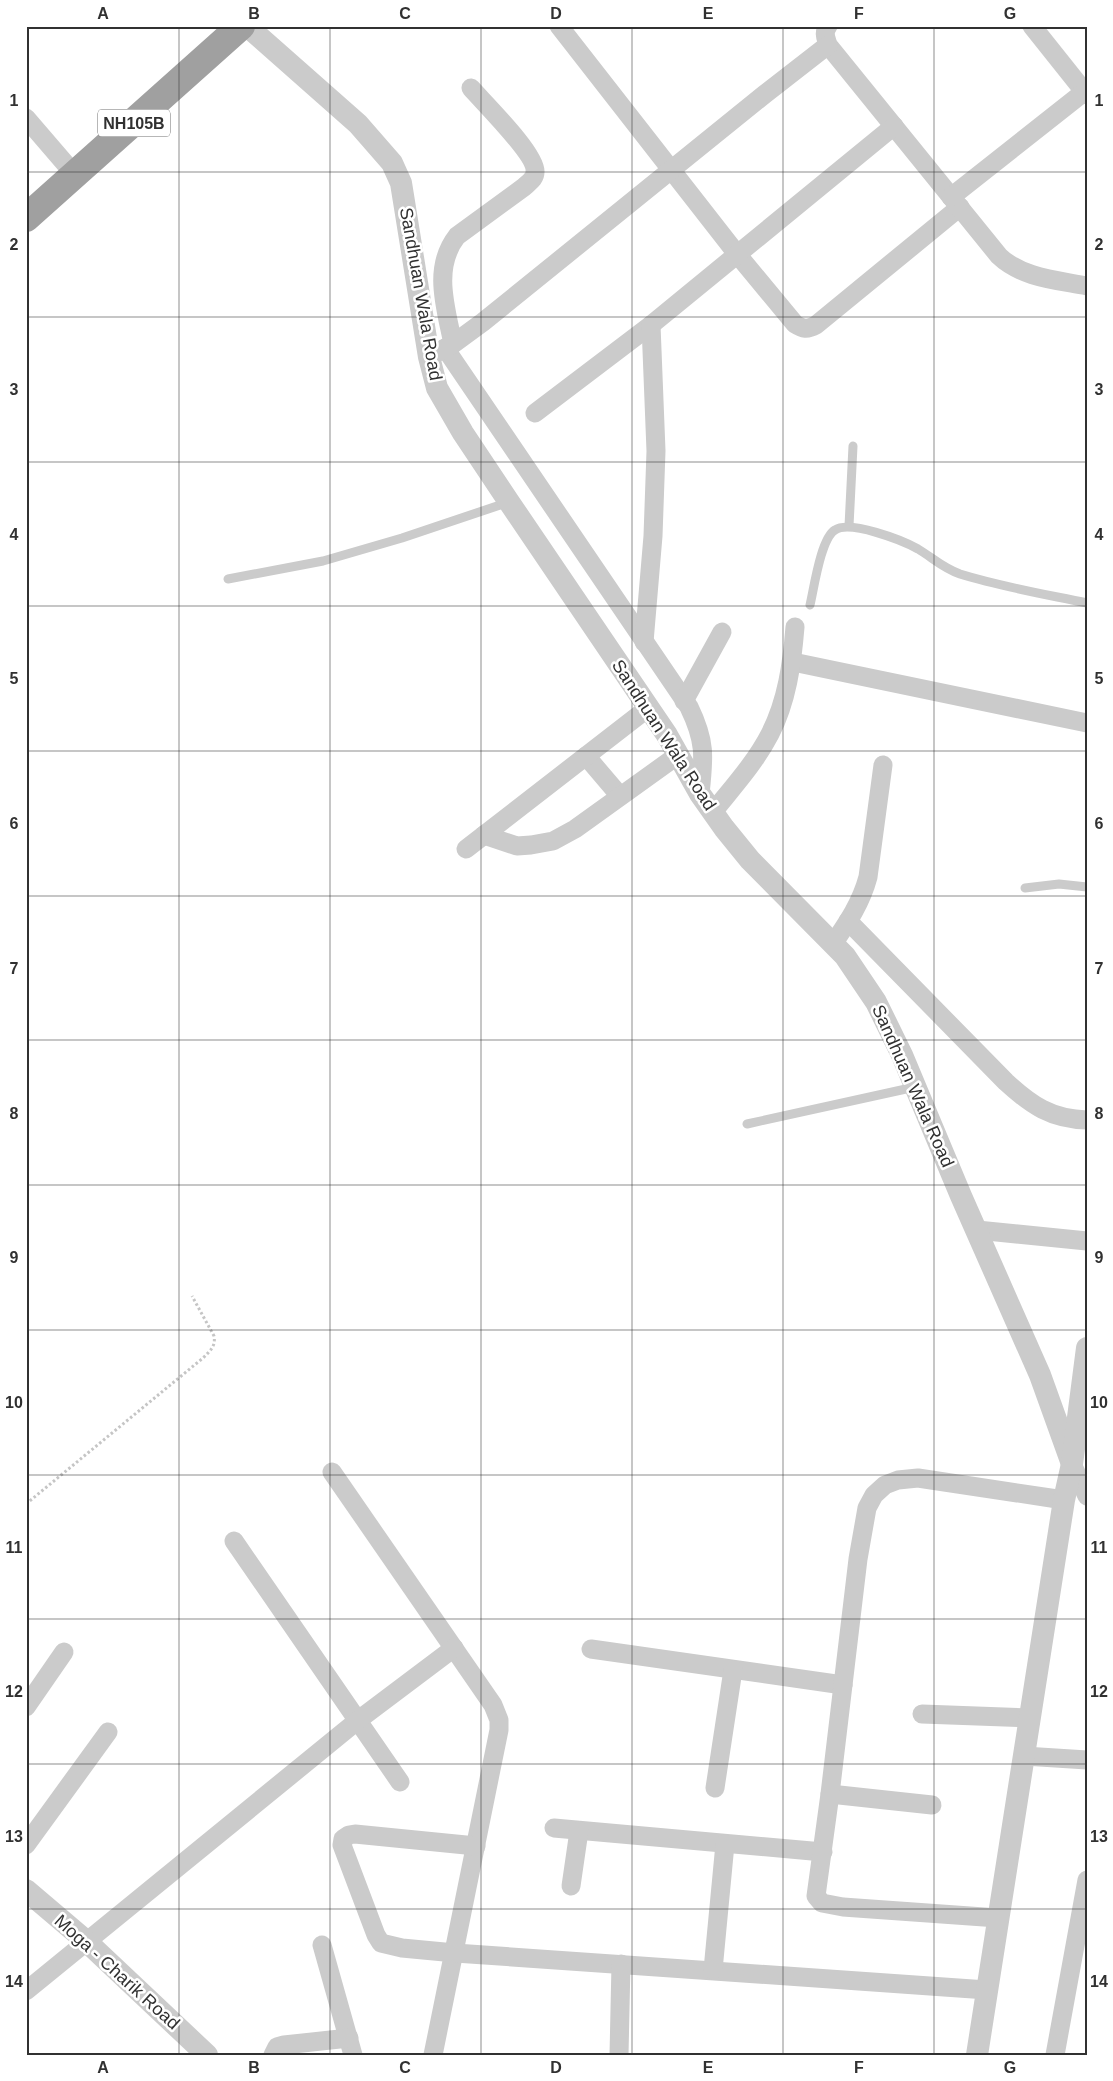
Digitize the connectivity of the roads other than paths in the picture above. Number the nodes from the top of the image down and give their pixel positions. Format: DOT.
graph roads {
  1 [pos="241,26"];
  2 [pos="246,26"];
  3 [pos="559,26"];
  4 [pos="828,26"];
  5 [pos="1032,26"];
  6 [pos="828,45"];
  7 [pos="472,88"];
  8 [pos="1085,94"];
  9 [pos="26,118"];
  10 [pos="894,126"];
  11 [pos="672,171"];
  12 [pos="75,175"];
  13 [pos="956,202"];
  14 [pos="26,218"];
  15 [pos="737,254"];
  16 [pos="1087,286"];
  17 [pos="651,325"];
  18 [pos="442,350"];
  19 [pos="535,413"];
  20 [pos="853,446"];
  21 [pos="509,502"];
  22 [pos="849,526"];
  23 [pos="228,579"];
  24 [pos="1087,603"];
  25 [pos="810,604"];
  26 [pos="795,627"];
  27 [pos="722,632"];
  28 [pos="644,642"];
  29 [pos="792,662"];
  30 [pos="684,701"];
  31 [pos="648,708"];
  32 [pos="1087,723"];
  33 [pos="678,755"];
  34 [pos="586,756"];
  35 [pos="883,765"];
  36 [pos="620,796"];
  37 [pos="707,803"];
  38 [pos="484,835"];
  39 [pos="466,849"];
  40 [pos="1087,887"];
  41 [pos="1025,888"];
  42 [pos="848,921"];
  43 [pos="833,944"];
  44 [pos="915,1087"];
  45 [pos="1087,1120"];
  46 [pos="747,1124"];
  47 [pos="976,1230"];
  48 [pos="1087,1241"];
  49 [pos="1087,1348"];
  50 [pos="1072,1464"];
  51 [pos="332,1472"];
  52 [pos="1087,1496"];
  53 [pos="1064,1500"];
  54 [pos="234,1541"];
  55 [pos="454,1648"];
  56 [pos="590,1649"];
  57 [pos="64,1652"];
  58 [pos="733,1670"];
  59 [pos="843,1685"];
  60 [pos="26,1708"];
  61 [pos="922,1714"];
  62 [pos="1030,1718"];
  63 [pos="357,1721"];
  64 [pos="108,1732"];
  65 [pos="1024,1756"];
  66 [pos="1087,1760"];
  67 [pos="400,1782"];
  68 [pos="715,1788"];
  69 [pos="830,1794"];
  70 [pos="932,1805"];
  71 [pos="554,1828"];
  72 [pos="579,1831"];
  73 [pos="725,1844"];
  74 [pos="26,1845"];
  75 [pos="476,1846"];
  76 [pos="823,1852"];
  77 [pos="1087,1880"];
  78 [pos="571,1886"];
  79 [pos="26,1890"];
  80 [pos="998,1918"];
  81 [pos="86,1941"];
  82 [pos="1081,1944"];
  83 [pos="322,1945"];
  84 [pos="455,1953"];
  85 [pos="621,1964"];
  86 [pos="713,1970"];
  87 [pos="987,1990"];
  88 [pos="26,1991"];
  89 [pos="351,2046"];
  90 [pos="204,2054"];
  91 [pos="273,2055"];
  92 [pos="434,2055"];
  93 [pos="619,2055"];
  94 [pos="977,2055"];
  95 [pos="1055,2055"];
  1 -- 12 [label="highway, NH105B"];
  2 -- 18 [label="street, Sandhuan Wala Road"];
  3 -- 11 [label="street"];
  4 -- 6 [label="street"];
  5 -- 8 [label="street"];
  6 -- 10 [label="street"];
  6 -- 11 [label="street"];
  7 -- 18 [label="street"];
  8 -- 13 [label="street"];
  9 -- 12 [label="street"];
  10 -- 13 [label="street"];
  10 -- 15 [label="street"];
  11 -- 15 [label="street"];
  11 -- 18 [label="street"];
  12 -- 14 [label="highway, NH105B"];
  13 -- 15 [label="street"];
  13 -- 16 [label="street"];
  15 -- 17 [label="street"];
  17 -- 19 [label="street"];
  17 -- 28 [label="street"];
  18 -- 21 [label="street, Sandhuan Wala Road"];
  18 -- 28 [label="street"];
  20 -- 22 [label="lane"];
  21 -- 23 [label="lane"];
  21 -- 31 [label="street, Sandhuan Wala Road"];
  22 -- 24 [label="lane"];
  22 -- 25 [label="lane"];
  26 -- 29 [label="street"];
  27 -- 30 [label="street"];
  28 -- 30 [label="street"];
  29 -- 32 [label="street"];
  29 -- 37 [label="street"];
  30 -- 37 [label="street"];
  31 -- 33 [label="street, Sandhuan Wala Road"];
  31 -- 34 [label="street"];
  33 -- 36 [label="street"];
  33 -- 37 [label="street, Sandhuan Wala Road"];
  34 -- 36 [label="street"];
  34 -- 38 [label="street"];
  35 -- 42 [label="street"];
  36 -- 38 [label="street"];
  37 -- 43 [label="street, Sandhuan Wala Road"];
  38 -- 39 [label="street"];
  40 -- 41 [label="lane"];
  42 -- 43 [label="street"];
  42 -- 45 [label="street"];
  43 -- 44 [label="street, Sandhuan Wala Road"];
  44 -- 46 [label="lane"];
  44 -- 47 [label="street, Sandhuan Wala Road"];
  47 -- 48 [label="street"];
  47 -- 50 [label="street, Sandhuan Wala Road"];
  49 -- 50 [label="street"];
  50 -- 52 [label="street"];
  50 -- 53 [label="street"];
  51 -- 55 [label="street"];
  53 -- 59 [label="street"];
  53 -- 62 [label="street"];
  54 -- 63 [label="street"];
  55 -- 63 [label="street"];
  55 -- 75 [label="street"];
  56 -- 58 [label="street"];
  57 -- 60 [label="street"];
  58 -- 59 [label="street"];
  58 -- 68 [label="street"];
  59 -- 69 [label="street"];
  61 -- 62 [label="street"];
  62 -- 65 [label="street"];
  63 -- 67 [label="street"];
  63 -- 81 [label="street"];
  64 -- 74 [label="street"];
  65 -- 66 [label="street"];
  65 -- 80 [label="street"];
  69 -- 70 [label="street"];
  69 -- 76 [label="street"];
  71 -- 72 [label="street"];
  72 -- 73 [label="street"];
  72 -- 78 [label="street"];
  73 -- 76 [label="street"];
  73 -- 86 [label="street"];
  75 -- 84 [label="street"];
  75 -- 84 [label="street"];
  76 -- 80 [label="street"];
  77 -- 82 [label="street"];
  79 -- 81 [label="street, Moga - Charik Road"];
  80 -- 87 [label="street"];
  81 -- 88 [label="street"];
  81 -- 90 [label="street, Moga - Charik Road"];
  82 -- 95 [label="street"];
  83 -- 89 [label="street"];
  84 -- 85 [label="street"];
  84 -- 92 [label="street"];
  85 -- 86 [label="street"];
  85 -- 93 [label="street"];
  86 -- 87 [label="street"];
  87 -- 94 [label="street"];
  89 -- 91 [label="street"];
}
